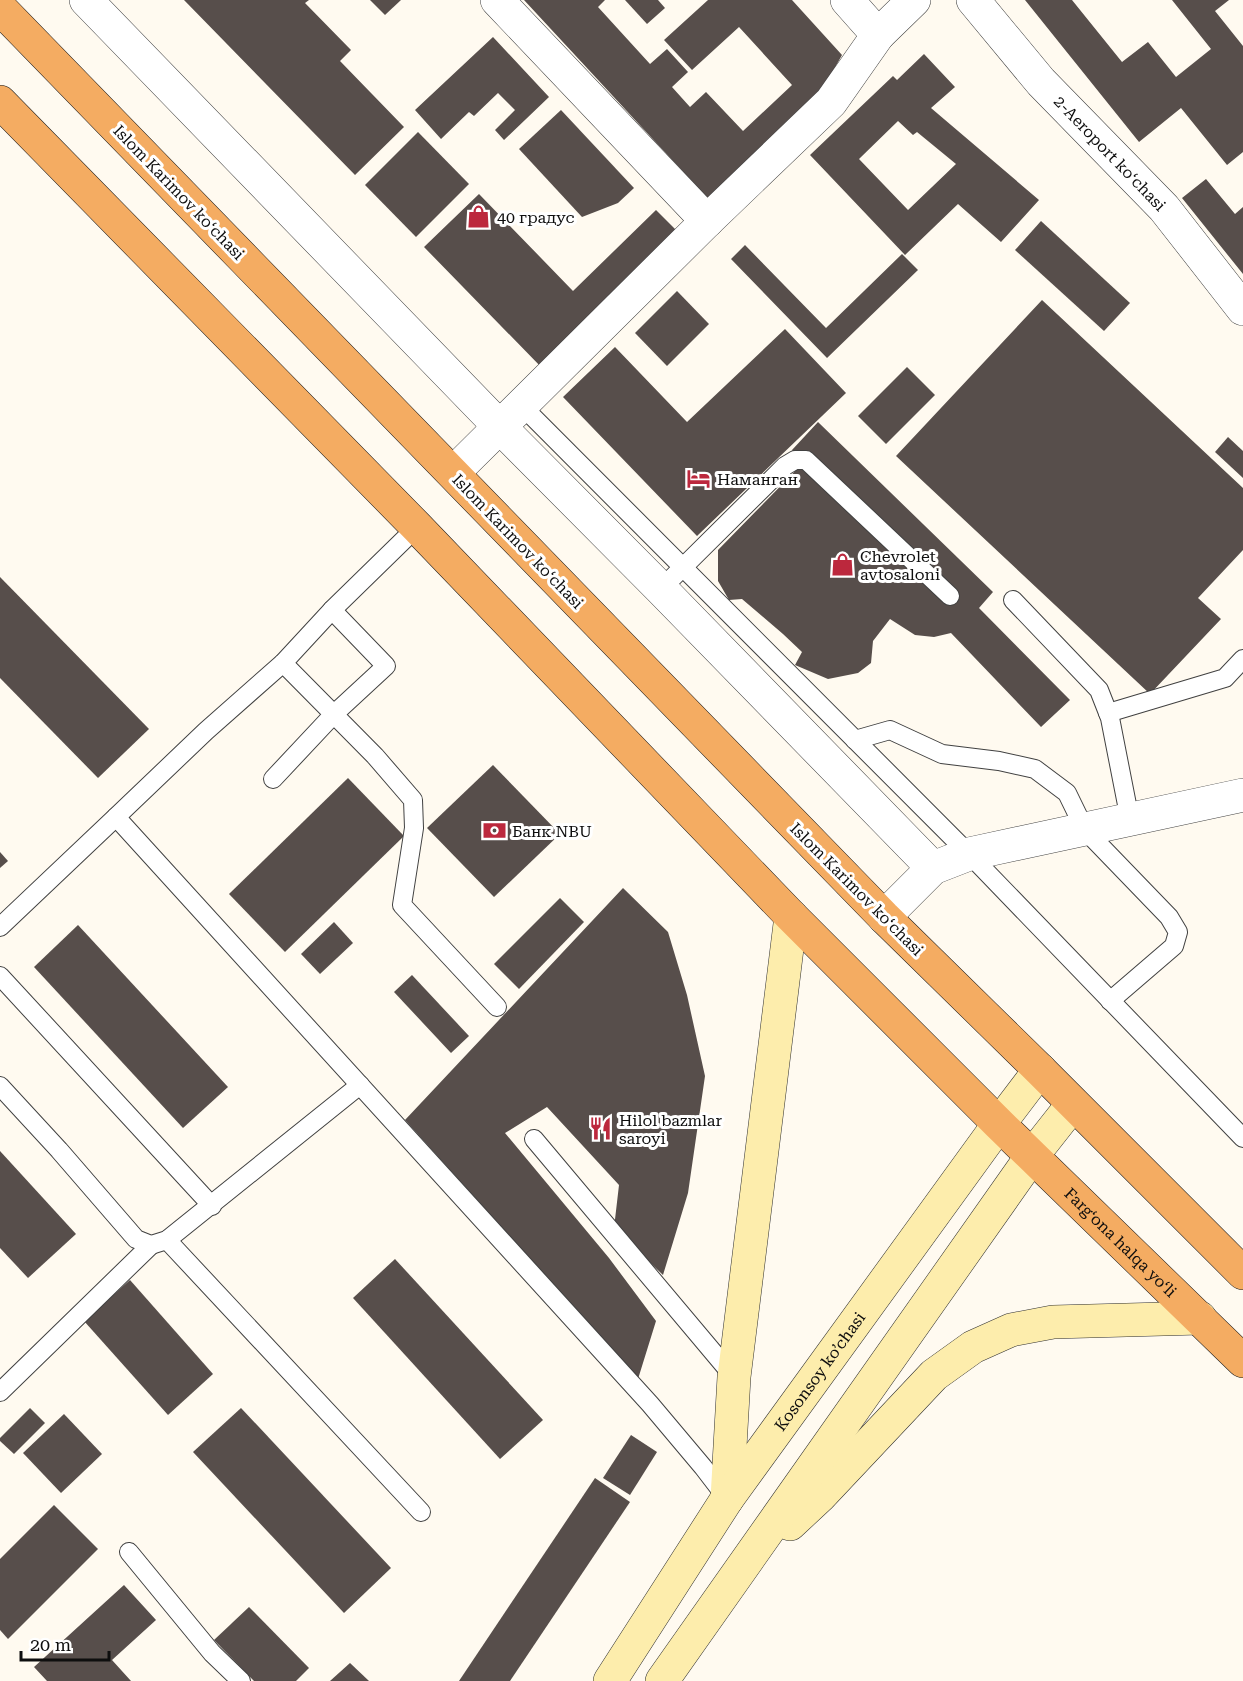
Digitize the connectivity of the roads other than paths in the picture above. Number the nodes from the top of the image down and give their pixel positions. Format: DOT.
graph roads {
  1 [pos="497,0"];
  2 [pos="847,0"];
  3 [pos="914,0"];
  4 [pos="973,0"];
  5 [pos="96,3"];
  6 [pos="0,8"];
  7 [pos="878,35"];
  8 [pos="0,102"];
  9 [pos="707,221"];
  10 [pos="1243,309"];
  11 [pos="510,416"];
  12 [pos="453,473"];
  13 [pos="417,527"];
  14 [pos="673,579"];
  15 [pos="951,596"];
  16 [pos="1013,600"];
  17 [pos="332,610"];
  18 [pos="1243,659"];
  19 [pos="283,663"];
  20 [pos="1108,712"];
  21 [pos="333,715"];
  22 [pos="855,740"];
  23 [pos="273,779"];
  24 [pos="1243,795"];
  25 [pos="116,817"];
  26 [pos="1130,820"];
  27 [pos="1084,830"];
  28 [pos="969,854"];
  29 [pos="933,868"];
  30 [pos="791,916"];
  31 [pos="884,917"];
  32 [pos="0,927"];
  33 [pos="0,976"];
  34 [pos="1110,1001"];
  35 [pos="497,1007"];
  36 [pos="1040,1070"];
  37 [pos="360,1085"];
  38 [pos="0,1086"];
  39 [pos="1073,1104"];
  40 [pos="999,1124"];
  41 [pos="1243,1138"];
  42 [pos="534,1139"];
  43 [pos="1032,1156"];
  44 [pos="212,1206"];
  45 [pos="159,1243"];
  46 [pos="1243,1273"];
  47 [pos="1200,1318"];
  48 [pos="1243,1361"];
  49 [pos="734,1377"];
  50 [pos="0,1392"];
  51 [pos="727,1499"];
  52 [pos="421,1512"];
  53 [pos="129,1552"];
  54 [pos="744,1566"];
  55 [pos="241,1681"];
  56 [pos="610,1681"];
  57 [pos="662,1681"];
  1 -- 9 [label="street"];
  2 -- 7 [label="street"];
  3 -- 7 [label="street"];
  4 -- 10 [label="street, 2-Aeroport koʻchasi"];
  5 -- 11 [label="street"];
  6 -- 12 [label="highway, Islom Karimov koʻchasi"];
  7 -- 9 [label="street"];
  8 -- 13 [label="highway"];
  9 -- 11 [label="street"];
  11 -- 12 [label="street"];
  11 -- 14 [label="street"];
  12 -- 31 [label="highway, Islom Karimov koʻchasi"];
  13 -- 17 [label="lane"];
  13 -- 30 [label="highway"];
  14 -- 15 [label="lane"];
  14 -- 22 [label="lane"];
  14 -- 29 [label="street"];
  16 -- 20 [label="lane"];
  17 -- 19 [label="lane"];
  17 -- 21 [label="lane"];
  18 -- 20 [label="lane"];
  19 -- 21 [label="lane"];
  19 -- 25 [label="lane"];
  20 -- 26 [label="lane"];
  21 -- 23 [label="lane"];
  21 -- 35 [label="lane"];
  22 -- 27 [label="lane"];
  22 -- 28 [label="lane"];
  24 -- 26 [label="street"];
  25 -- 32 [label="lane"];
  25 -- 37 [label="lane"];
  26 -- 27 [label="street"];
  27 -- 28 [label="street"];
  27 -- 34 [label="lane"];
  28 -- 29 [label="street"];
  28 -- 34 [label="lane"];
  29 -- 31 [label="street"];
  30 -- 40 [label="highway"];
  30 -- 49 [label="main road"];
  31 -- 36 [label="highway, Islom Karimov koʻchasi"];
  33 -- 44 [label="lane"];
  34 -- 41 [label="lane"];
  36 -- 39 [label="highway"];
  36 -- 40 [label="main road, Kosonsoy ko’chasi"];
  37 -- 44 [label="lane"];
  37 -- 51 [label="lane"];
  38 -- 45 [label="lane"];
  39 -- 43 [label="main road"];
  39 -- 46 [label="highway"];
  40 -- 43 [label="highway, Farg‘ona halqa yo‘li"];
  40 -- 51 [label="main road, Kosonsoy ko’chasi"];
  42 -- 49 [label="lane"];
  43 -- 47 [label="highway, Farg‘ona halqa yo‘li"];
  43 -- 54 [label="main road"];
  44 -- 45 [label="lane"];
  45 -- 50 [label="lane"];
  45 -- 52 [label="lane"];
  47 -- 48 [label="highway, Farg‘ona halqa yo‘li"];
  47 -- 54 [label="main road"];
  49 -- 51 [label="main road"];
  51 -- 56 [label="main road, Kosonsoy ko’chasi"];
  53 -- 55 [label="lane"];
  54 -- 57 [label="main road"];
}
